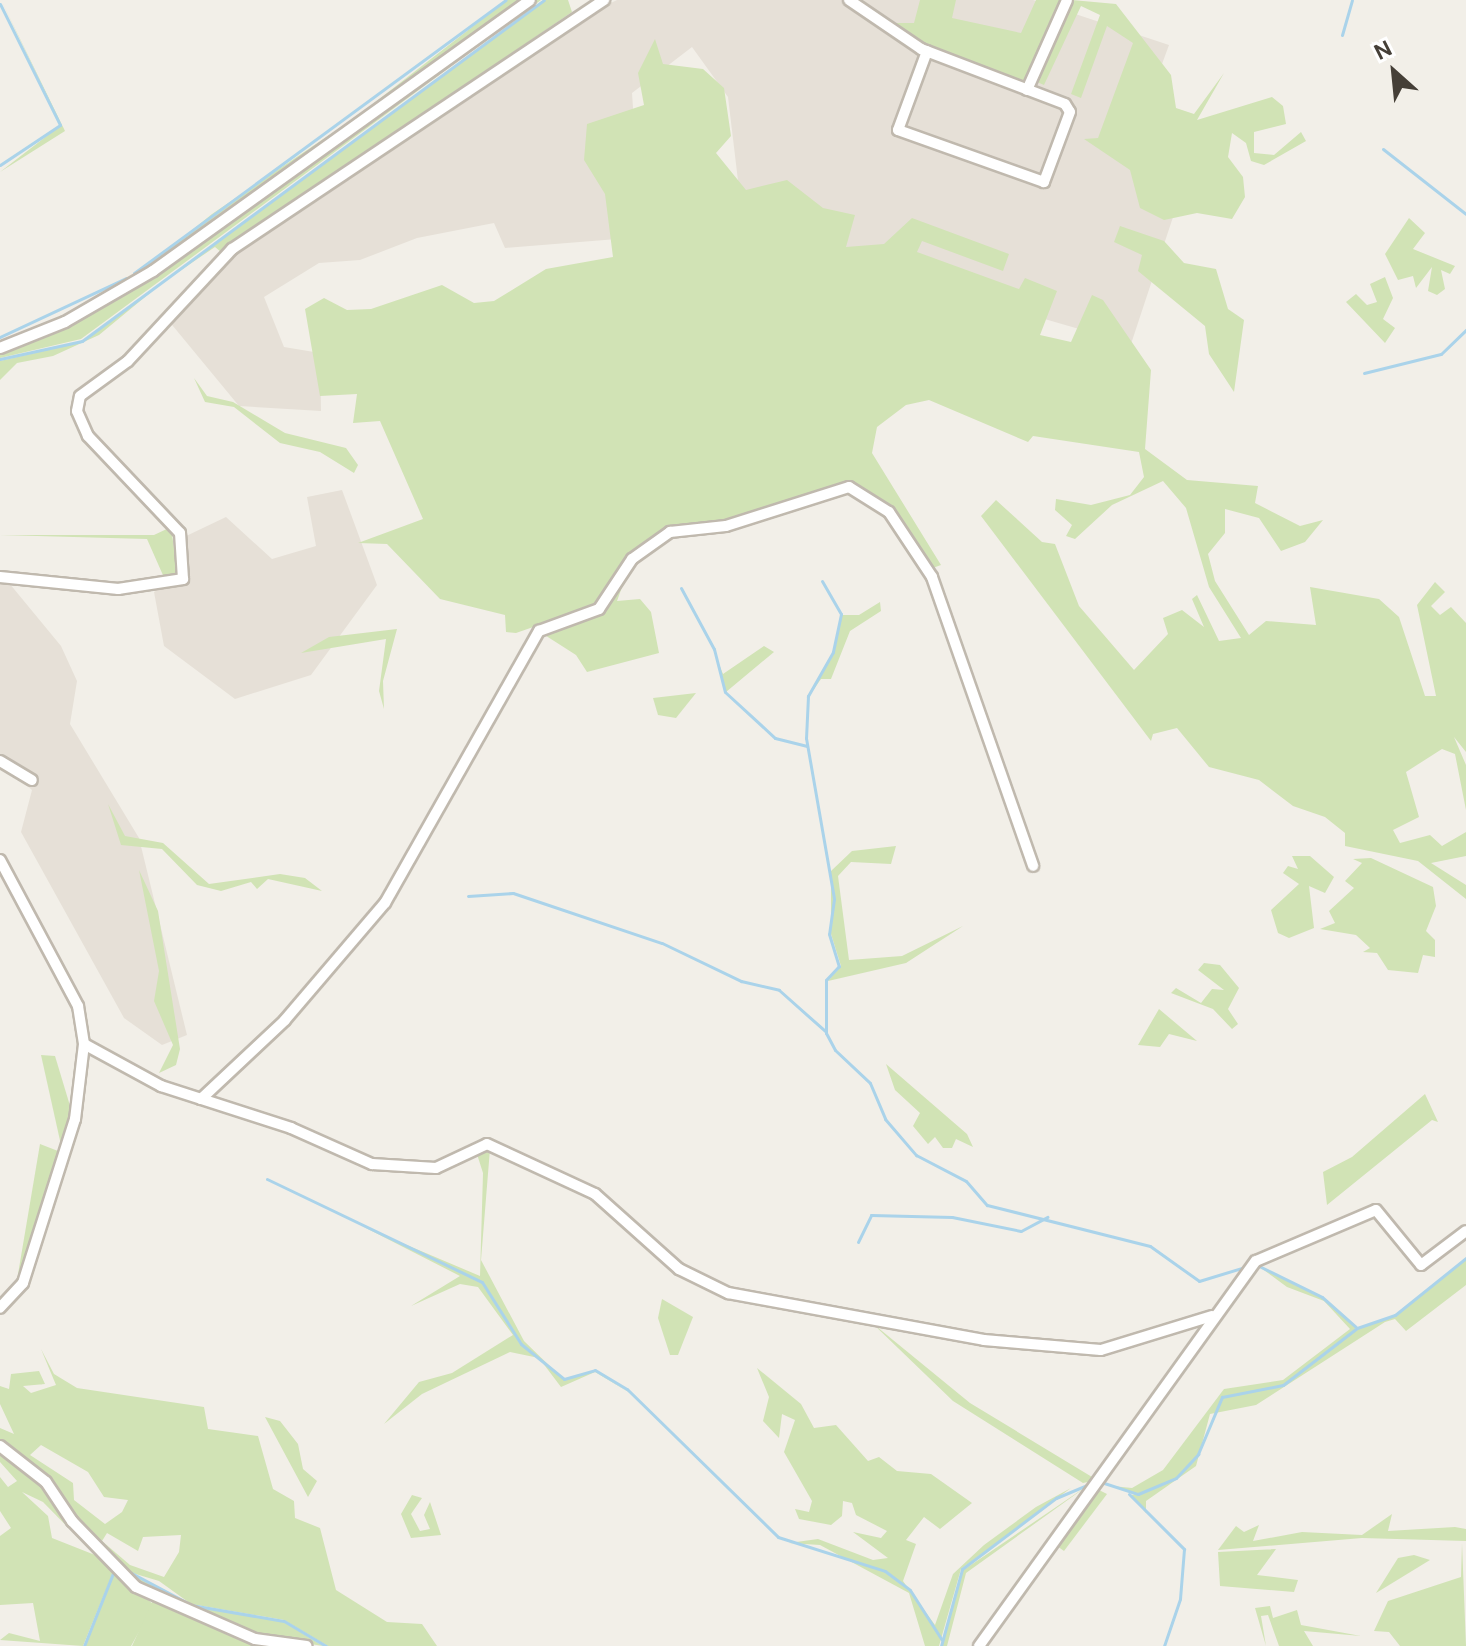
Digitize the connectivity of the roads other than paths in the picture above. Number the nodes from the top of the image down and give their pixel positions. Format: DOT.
graph roads {
  1 [pos="530,0"];
  2 [pos="604,0"];
  3 [pos="849,0"];
  4 [pos="1067,0"];
  5 [pos="927,51"];
  6 [pos="1027,90"];
  7 [pos="0,348"];
  8 [pos="0,577"];
  9 [pos="0,761"];
  10 [pos="32,780"];
  11 [pos="0,860"];
  12 [pos="1033,866"];
  13 [pos="84,1044"];
  14 [pos="201,1099"];
  15 [pos="1466,1231"];
  16 [pos="0,1308"];
  17 [pos="1212,1316"];
  18 [pos="0,1446"];
  19 [pos="307,1646"];
  20 [pos="979,1646"];
  1 -- 7 [label="street"];
  2 -- 8 [label="street"];
  3 -- 5 [label="street"];
  4 -- 6 [label="street"];
  5 -- 6 [label="street"];
  5 -- 6 [label="street"];
  9 -- 10 [label="street"];
  11 -- 13 [label="street"];
  12 -- 14 [label="street"];
  13 -- 14 [label="street"];
  13 -- 16 [label="street"];
  14 -- 17 [label="street"];
  15 -- 17 [label="street"];
  17 -- 20 [label="street"];
  18 -- 19 [label="street"];
}
